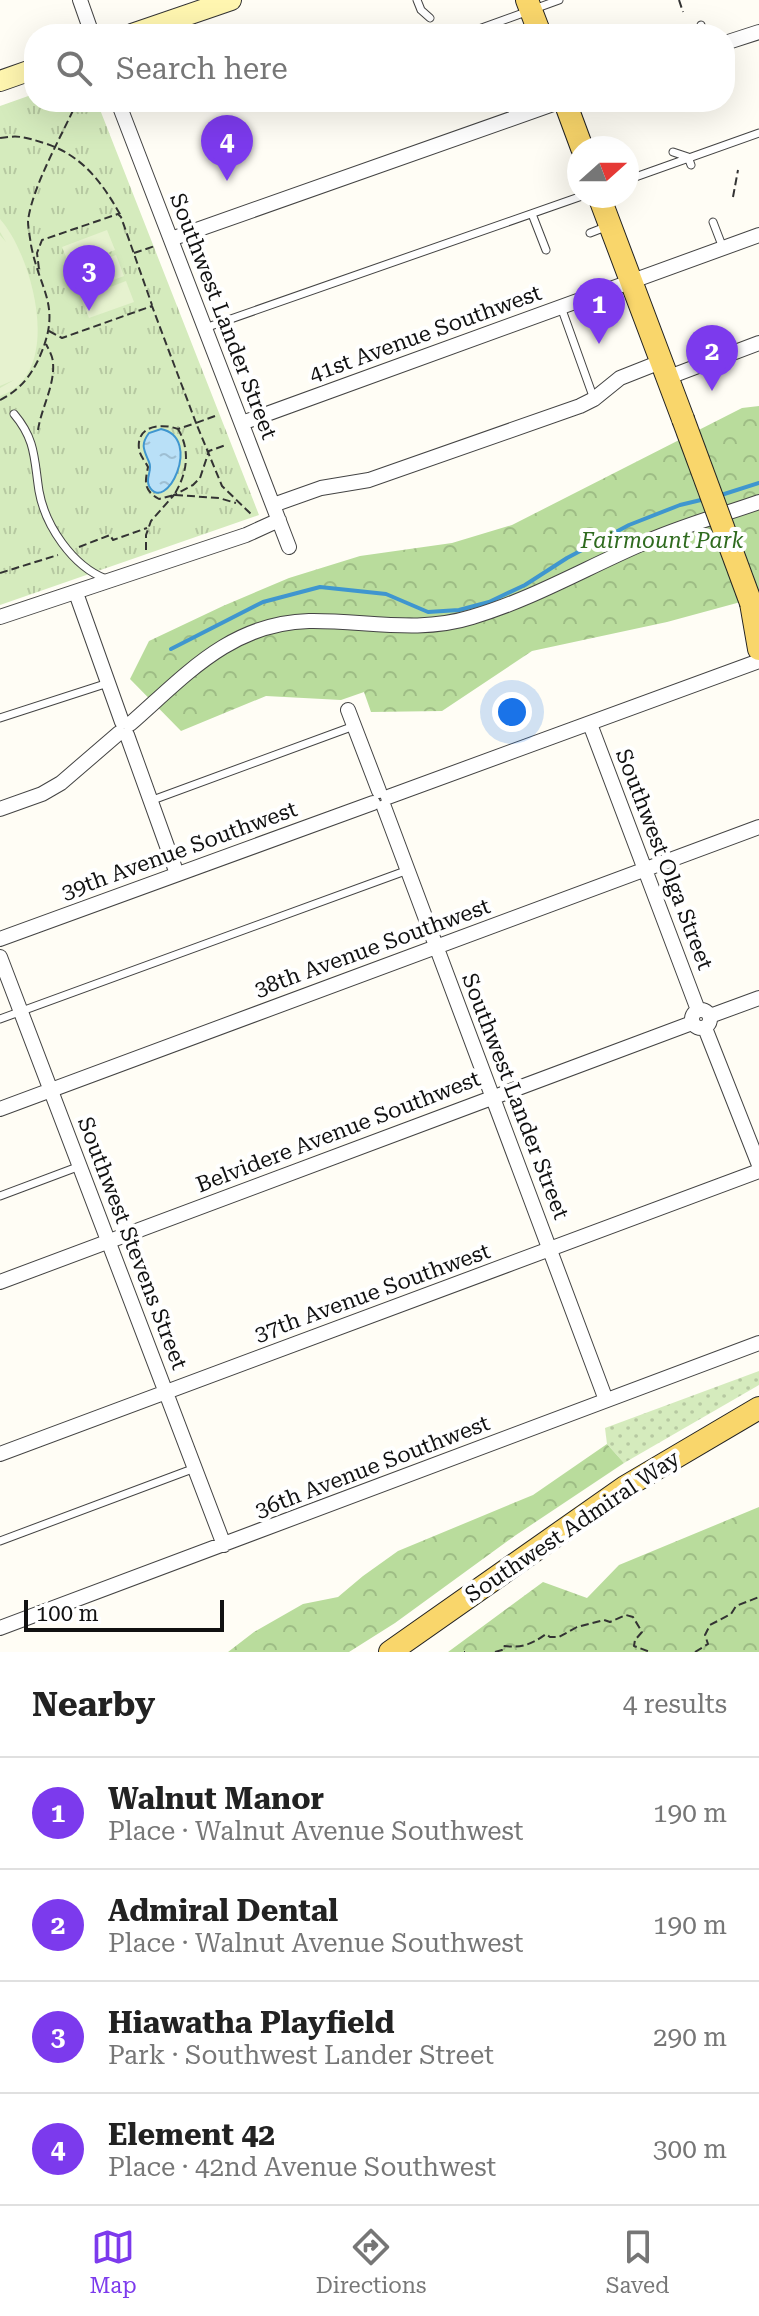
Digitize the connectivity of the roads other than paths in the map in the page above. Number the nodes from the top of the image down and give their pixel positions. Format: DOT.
graph roads {
  1 [pos="80,0"];
  2 [pos="231,0"];
  3 [pos="417,0"];
  4 [pos="559,0"];
  5 [pos="529,5"];
  6 [pos="430,18"];
  7 [pos="88,24"];
  8 [pos="161,24"];
  9 [pos="487,24"];
  10 [pos="536,24"];
  11 [pos="759,32"];
  12 [pos="735,40"];
  13 [pos="24,73"];
  14 [pos="0,81"];
  15 [pos="122,112"];
  16 [pos="531,112"];
  17 [pos="569,112"];
  18 [pos="759,133"];
  19 [pos="578,136"];
  20 [pos="673,152"];
  21 [pos="690,161"];
  22 [pos="639,176"];
  23 [pos="567,201"];
  24 [pos="599,208"];
  25 [pos="532,214"];
  26 [pos="713,222"];
  27 [pos="759,235"];
  28 [pos="171,239"];
  29 [pos="723,248"];
  30 [pos="546,250"];
  31 [pos="632,280"];
  32 [pos="561,307"];
  33 [pos="205,328"];
  34 [pos="759,343"];
  35 [pos="666,369"];
  36 [pos="594,399"];
  37 [pos="14,414"];
  38 [pos="242,423"];
  39 [pos="759,502"];
  40 [pos="273,505"];
  41 [pos="279,520"];
  42 [pos="289,547"];
  43 [pos="111,581"];
  44 [pos="76,593"];
  45 [pos="755,611"];
  46 [pos="0,617"];
  47 [pos="759,649"];
  48 [pos="759,661"];
  49 [pos="108,683"];
  50 [pos="348,710"];
  51 [pos="0,718"];
  52 [pos="590,724"];
  53 [pos="354,726"];
  54 [pos="124,728"];
  55 [pos="381,800"];
  56 [pos="150,801"];
  57 [pos="0,809"];
  58 [pos="759,827"];
  59 [pos="646,869"];
  60 [pos="408,870"];
  61 [pos="177,874"];
  62 [pos="0,939"];
  63 [pos="437,946"];
  64 [pos="0,957"];
  65 [pos="759,998"];
  66 [pos="21,1011"];
  67 [pos="0,1019"];
  68 [pos="701,1019"];
  69 [pos="51,1090"];
  70 [pos="493,1096"];
  71 [pos="0,1109"];
  72 [pos="80,1166"];
  73 [pos="759,1168"];
  74 [pos="0,1196"];
  75 [pos="109,1241"];
  76 [pos="550,1250"];
  77 [pos="0,1282"];
  78 [pos="759,1343"];
  79 [pos="166,1392"];
  80 [pos="606,1400"];
  81 [pos="759,1408"];
  82 [pos="0,1454"];
  83 [pos="195,1468"];
  84 [pos="0,1541"];
  85 [pos="224,1545"];
  86 [pos="0,1628"];
  87 [pos="390,1652"];
  1 -- 7 [label="street"];
  2 -- 8 [label="main road"];
  3 -- 6 [label="lane"];
  4 -- 5 [label="lane"];
  5 -- 9 [label="lane"];
  5 -- 10 [label="main road"];
  11 -- 12 [label="street"];
  13 -- 14 [label="main road"];
  15 -- 28 [label="street, Southwest Lander Street"];
  16 -- 28 [label="street"];
  17 -- 19 [label="main road"];
  18 -- 21 [label="lane"];
  20 -- 21 [label="lane"];
  21 -- 22 [label="lane"];
  23 -- 25 [label="lane"];
  24 -- 31 [label="main road"];
  25 -- 30 [label="lane"];
  25 -- 33 [label="lane"];
  26 -- 29 [label="lane"];
  27 -- 29 [label="street, 41st Avenue Southwest"];
  28 -- 33 [label="street, Southwest Lander Street"];
  29 -- 31 [label="street, 41st Avenue Southwest"];
  31 -- 32 [label="street, 41st Avenue Southwest"];
  31 -- 35 [label="main road"];
  32 -- 36 [label="lane"];
  32 -- 38 [label="street, 41st Avenue Southwest"];
  33 -- 38 [label="street, Southwest Lander Street"];
  34 -- 35 [label="street"];
  35 -- 36 [label="street"];
  35 -- 45 [label="main road, bridge"];
  36 -- 40 [label="street"];
  37 -- 43 [label="lane"];
  38 -- 40 [label="street, Southwest Lander Street"];
  39 -- 54 [label="street"];
  40 -- 41 [label="street, Southwest Lander Street"];
  41 -- 42 [label="street, Southwest Lander Street"];
  41 -- 43 [label="street"];
  43 -- 44 [label="street"];
  44 -- 46 [label="street"];
  44 -- 49 [label="street"];
  45 -- 47 [label="main road"];
  48 -- 52 [label="street, 39th Avenue Southwest"];
  49 -- 51 [label="lane"];
  49 -- 54 [label="street"];
  50 -- 53 [label="street, Southwest Lander Street"];
  52 -- 55 [label="street, 39th Avenue Southwest"];
  52 -- 59 [label="street, Southwest Olga Street"];
  53 -- 55 [label="street, Southwest Lander Street"];
  53 -- 56 [label="lane"];
  54 -- 56 [label="street"];
  54 -- 57 [label="street"];
  55 -- 60 [label="street, Southwest Lander Street"];
  55 -- 61 [label="street, 39th Avenue Southwest"];
  56 -- 61 [label="street"];
  58 -- 59 [label="street, 38th Avenue Southwest"];
  59 -- 63 [label="street, 38th Avenue Southwest"];
  59 -- 68 [label="street, Southwest Olga Street"];
  60 -- 63 [label="street, Southwest Lander Street"];
  60 -- 66 [label="lane"];
  61 -- 62 [label="street, 39th Avenue Southwest"];
  63 -- 69 [label="street, 38th Avenue Southwest"];
  63 -- 70 [label="street, Southwest Lander Street"];
  64 -- 66 [label="street, Southwest Stevens Street"];
  65 -- 68 [label="street, Belvidere Avenue Southwest"];
  66 -- 67 [label="lane"];
  66 -- 69 [label="street, Southwest Stevens Street"];
  68 -- 70 [label="street, Belvidere Avenue Southwest"];
  68 -- 73 [label="street, Southwest Olga Street"];
  69 -- 71 [label="street, 38th Avenue Southwest"];
  69 -- 72 [label="street, Southwest Stevens Street"];
  70 -- 75 [label="street, Belvidere Avenue Southwest"];
  70 -- 76 [label="street, Southwest Lander Street"];
  72 -- 74 [label="lane"];
  72 -- 75 [label="street, Southwest Stevens Street"];
  73 -- 76 [label="street, 37th Avenue Southwest"];
  75 -- 77 [label="street, Belvidere Avenue Southwest"];
  75 -- 79 [label="street, Southwest Stevens Street"];
  76 -- 79 [label="street, 37th Avenue Southwest"];
  76 -- 80 [label="street, Southwest Lander Street"];
  78 -- 80 [label="street, 36th Avenue Southwest"];
  79 -- 82 [label="street, 37th Avenue Southwest"];
  79 -- 83 [label="street, Southwest Stevens Street"];
  80 -- 85 [label="street, 36th Avenue Southwest"];
  81 -- 87 [label="main road, Southwest Admiral Way"];
  83 -- 84 [label="lane"];
  83 -- 85 [label="street, Southwest Stevens Street"];
  85 -- 86 [label="street, 36th Avenue Southwest"];
}
